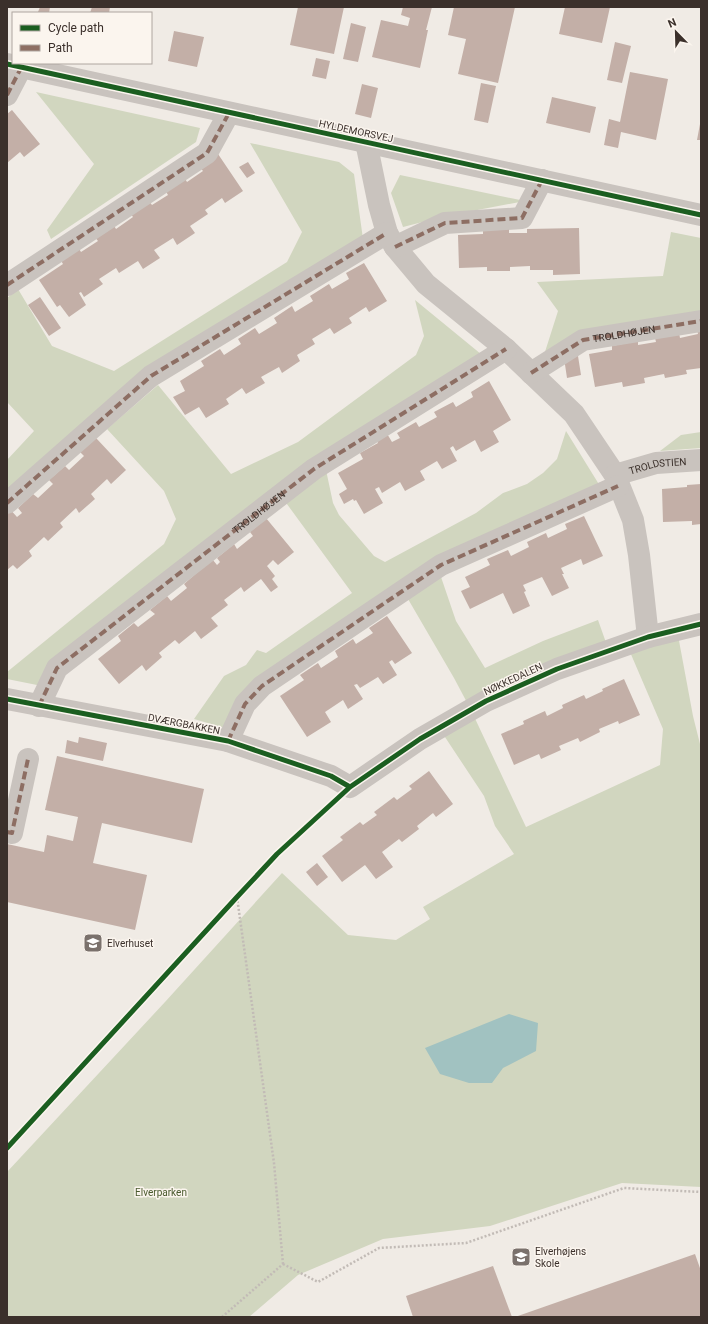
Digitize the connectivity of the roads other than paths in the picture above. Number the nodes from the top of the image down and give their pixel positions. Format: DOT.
graph roads {
  1 [pos="14,66"];
  2 [pos="7,94"];
  3 [pos="229,113"];
  4 [pos="366,142"];
  5 [pos="542,180"];
  6 [pos="701,215"];
  7 [pos="391,240"];
  8 [pos="7,285"];
  9 [pos="701,321"];
  10 [pos="506,349"];
  11 [pos="531,373"];
  12 [pos="701,460"];
  13 [pos="617,480"];
  14 [pos="7,503"];
  15 [pos="701,624"];
  16 [pos="648,637"];
  17 [pos="7,699"];
  18 [pos="40,706"];
  19 [pos="228,741"];
  20 [pos="28,759"];
  21 [pos="350,787"];
  22 [pos="7,832"];
  1 -- 2 [label="street"];
  1 -- 3 [label="street, HYLDEMORSVEJ"];
  3 -- 4 [label="street, HYLDEMORSVEJ"];
  3 -- 8 [label="street"];
  4 -- 5 [label="street, HYLDEMORSVEJ"];
  4 -- 7 [label="street"];
  5 -- 6 [label="street, HYLDEMORSVEJ"];
  5 -- 7 [label="street"];
  7 -- 10 [label="street"];
  7 -- 14 [label="street"];
  9 -- 11 [label="street, TROLDHØJEN"];
  10 -- 11 [label="street"];
  10 -- 18 [label="street, TROLDHØJEN"];
  11 -- 13 [label="street"];
  12 -- 13 [label="street, TROLDSTIEN"];
  13 -- 16 [label="street"];
  13 -- 19 [label="street"];
  15 -- 16 [label="street, NØKKEDALEN"];
  16 -- 21 [label="street, NØKKEDALEN"];
  17 -- 18 [label="street, DVÆRGBAKKEN"];
  18 -- 19 [label="street, DVÆRGBAKKEN"];
  19 -- 21 [label="street, DVÆRGBAKKEN"];
  20 -- 22 [label="street"];
}
